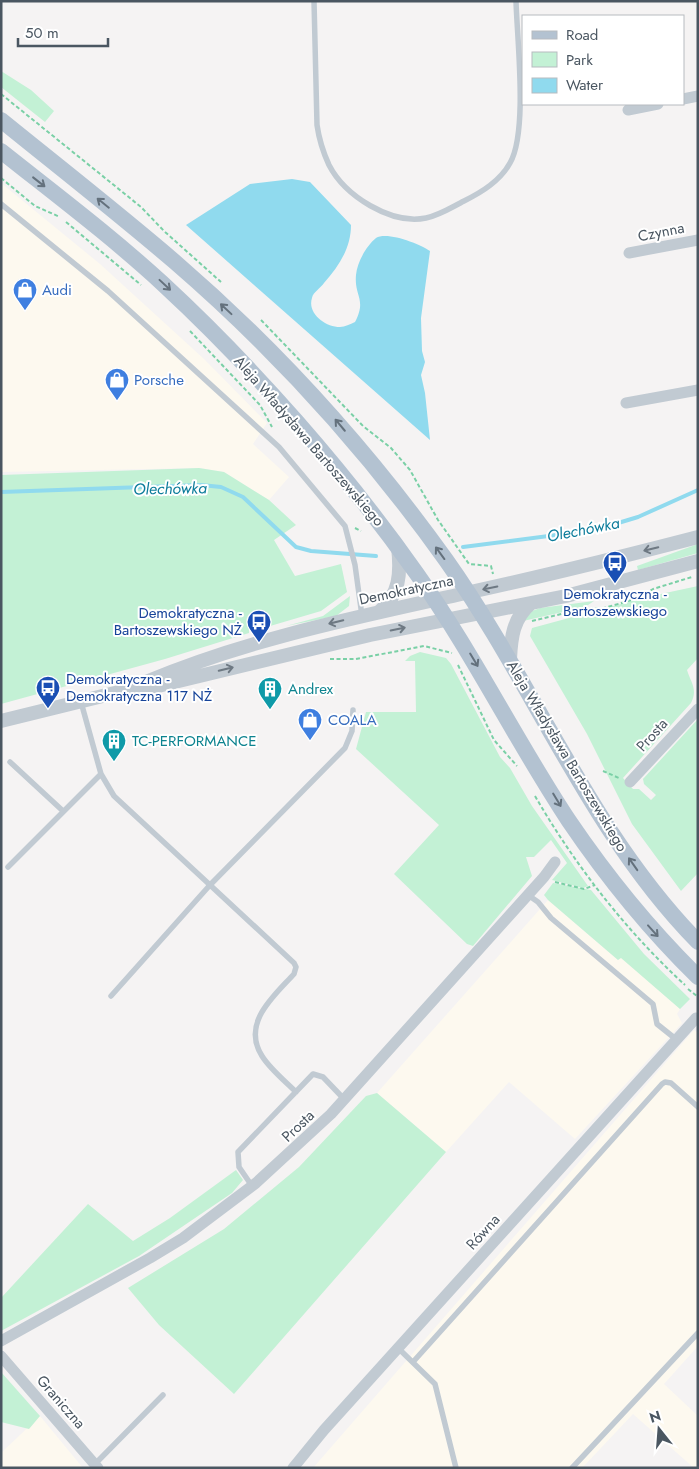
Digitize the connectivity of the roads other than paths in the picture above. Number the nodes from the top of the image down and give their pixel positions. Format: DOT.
graph roads {
  1 [pos="314,1"];
  2 [pos="516,1"];
  3 [pos="698,96"];
  4 [pos="684,99"];
  5 [pos="653,105"];
  6 [pos="628,110"];
  7 [pos="1,120"];
  8 [pos="1,151"];
  9 [pos="1,204"];
  10 [pos="698,240"];
  11 [pos="629,253"];
  12 [pos="698,390"];
  13 [pos="626,404"];
  14 [pos="698,537"];
  15 [pos="398,547"];
  16 [pos="698,561"];
  17 [pos="468,593"];
  18 [pos="435,600"];
  19 [pos="531,603"];
  20 [pos="379,612"];
  21 [pos="481,612"];
  22 [pos="362,616"];
  23 [pos="448,619"];
  24 [pos="510,659"];
  25 [pos="127,690"];
  26 [pos="81,701"];
  27 [pos="698,709"];
  28 [pos="353,710"];
  29 [pos="1,721"];
  30 [pos="10,762"];
  31 [pos="101,774"];
  32 [pos="632,780"];
  33 [pos="64,811"];
  34 [pos="555,862"];
  35 [pos="8,867"];
  36 [pos="210,885"];
  37 [pos="528,895"];
  38 [pos="698,942"];
  39 [pos="698,976"];
  40 [pos="111,996"];
  41 [pos="696,1018"];
  42 [pos="676,1040"];
  43 [pos="296,1092"];
  44 [pos="345,1100"];
  45 [pos="698,1107"];
  46 [pos="252,1186"];
  47 [pos="698,1333"];
  48 [pos="1,1341"];
  49 [pos="398,1348"];
  50 [pos="1,1356"];
  51 [pos="413,1362"];
  52 [pos="163,1395"];
  53 [pos="97,1466"];
  54 [pos="294,1468"];
  55 [pos="456,1468"];
  56 [pos="572,1468"];
  1 -- 2 [label="lane"];
  3 -- 4 [label="street"];
  5 -- 6 [label="street"];
  17 -- 7 [label="main road, Aleja Władysława Bartoszewskiego, one-way"];
  8 -- 15 [label="main road, Aleja Władysława Bartoszewskiego, one-way"];
  9 -- 22 [label="lane"];
  10 -- 11 [label="street, Czynna"];
  12 -- 13 [label="street"];
  14 -- 17 [label="street, Demokratyczna, one-way"];
  15 -- 18 [label="main road, Aleja Władysława Bartoszewskiego"];
  15 -- 20 [label="street"];
  16 -- 19 [label="street, Demokratyczna"];
  17 -- 18 [label="street, Demokratyczna"];
  17 -- 21 [label="main road, Aleja Władysława Bartoszewskiego"];
  18 -- 20 [label="street, Demokratyczna"];
  18 -- 23 [label="main road, Aleja Władysława Bartoszewskiego"];
  19 -- 21 [label="street, Demokratyczna"];
  19 -- 24 [label="street"];
  20 -- 22 [label="street, Demokratyczna"];
  21 -- 23 [label="street, Demokratyczna"];
  21 -- 24 [label="main road, Aleja Władysława Bartoszewskiego"];
  22 -- 25 [label="street, Demokratyczna, one-way"];
  25 -- 23 [label="street, Demokratyczna, one-way"];
  23 -- 39 [label="main road, Aleja Władysława Bartoszewskiego, one-way"];
  38 -- 24 [label="main road, Aleja Władysława Bartoszewskiego, one-way"];
  25 -- 26 [label="street, Demokratyczna"];
  26 -- 29 [label="street, Demokratyczna"];
  26 -- 31 [label="lane"];
  27 -- 32 [label="street, Prosta"];
  28 -- 36 [label="lane"];
  30 -- 33 [label="lane"];
  31 -- 33 [label="lane"];
  31 -- 36 [label="lane"];
  33 -- 35 [label="lane"];
  34 -- 37 [label="street, Prosta"];
  36 -- 40 [label="lane"];
  36 -- 43 [label="lane"];
  37 -- 42 [label="lane"];
  37 -- 44 [label="street, Prosta"];
  41 -- 42 [label="street, Równa"];
  42 -- 49 [label="street, Równa"];
  43 -- 44 [label="lane"];
  43 -- 46 [label="lane"];
  44 -- 46 [label="street, Prosta"];
  45 -- 51 [label="lane"];
  46 -- 48 [label="street, Prosta"];
  47 -- 56 [label="lane"];
  49 -- 51 [label="lane"];
  49 -- 54 [label="street, Równa"];
  50 -- 53 [label="street, Graniczna"];
  51 -- 55 [label="lane"];
  52 -- 53 [label="lane"];
}
